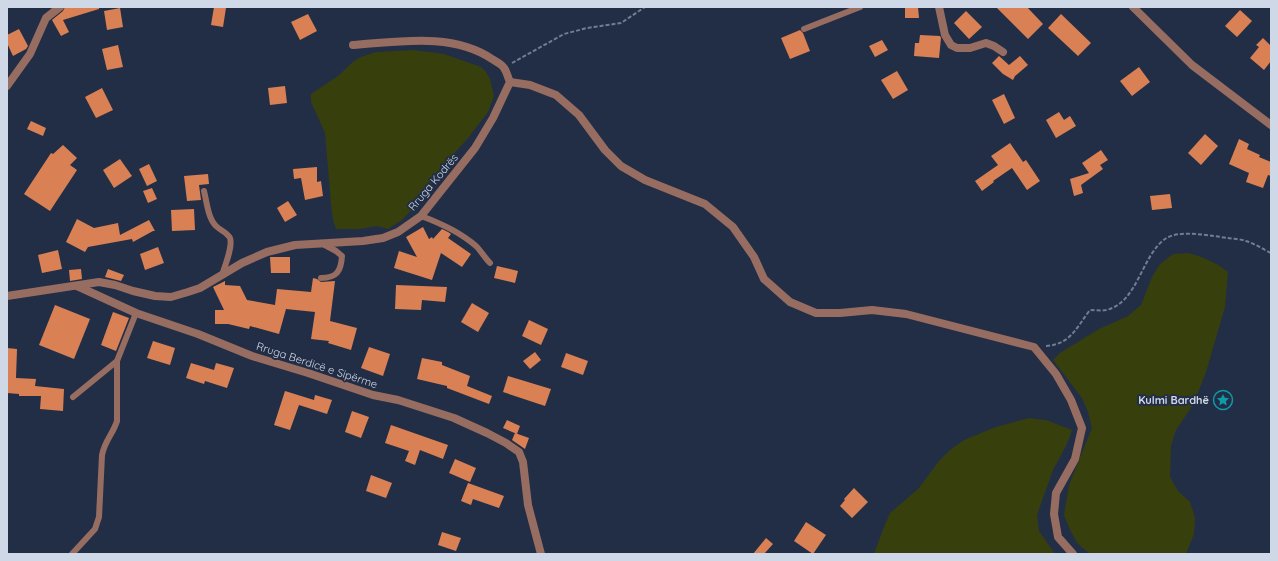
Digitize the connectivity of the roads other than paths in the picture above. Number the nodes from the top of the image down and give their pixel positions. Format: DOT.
graph roads {
  1 [pos="60,7"];
  2 [pos="860,7"];
  3 [pos="938,7"];
  4 [pos="1133,7"];
  5 [pos="804,29"];
  6 [pos="353,45"];
  7 [pos="1003,52"];
  8 [pos="510,82"];
  9 [pos="7,86"];
  10 [pos="1271,125"];
  11 [pos="204,191"];
  12 [pos="421,216"];
  13 [pos="321,243"];
  14 [pos="490,263"];
  15 [pos="222,275"];
  16 [pos="321,278"];
  17 [pos="77,286"];
  18 [pos="7,296"];
  19 [pos="136,313"];
  20 [pos="117,361"];
  21 [pos="73,396"];
  22 [pos="72,554"];
  23 [pos="541,554"];
  24 [pos="1073,554"];
  1 -- 9 [label="street"];
  2 -- 5 [label="lane"];
  3 -- 7 [label="street"];
  4 -- 10 [label="street"];
  6 -- 8 [label="street"];
  8 -- 12 [label="street, Rruga Kodrës"];
  8 -- 24 [label="street"];
  11 -- 15 [label="lane"];
  12 -- 13 [label="street, Rruga Kodrës"];
  12 -- 14 [label="lane"];
  13 -- 15 [label="street, Rruga Kodrës"];
  13 -- 16 [label="lane"];
  15 -- 17 [label="street, Rruga Kodrës"];
  17 -- 18 [label="street"];
  17 -- 19 [label="street, Rruga Berdicë e Sipërme"];
  19 -- 20 [label="lane"];
  19 -- 23 [label="street, Rruga Berdicë e Sipërme"];
  20 -- 21 [label="lane"];
  20 -- 22 [label="lane"];
}
